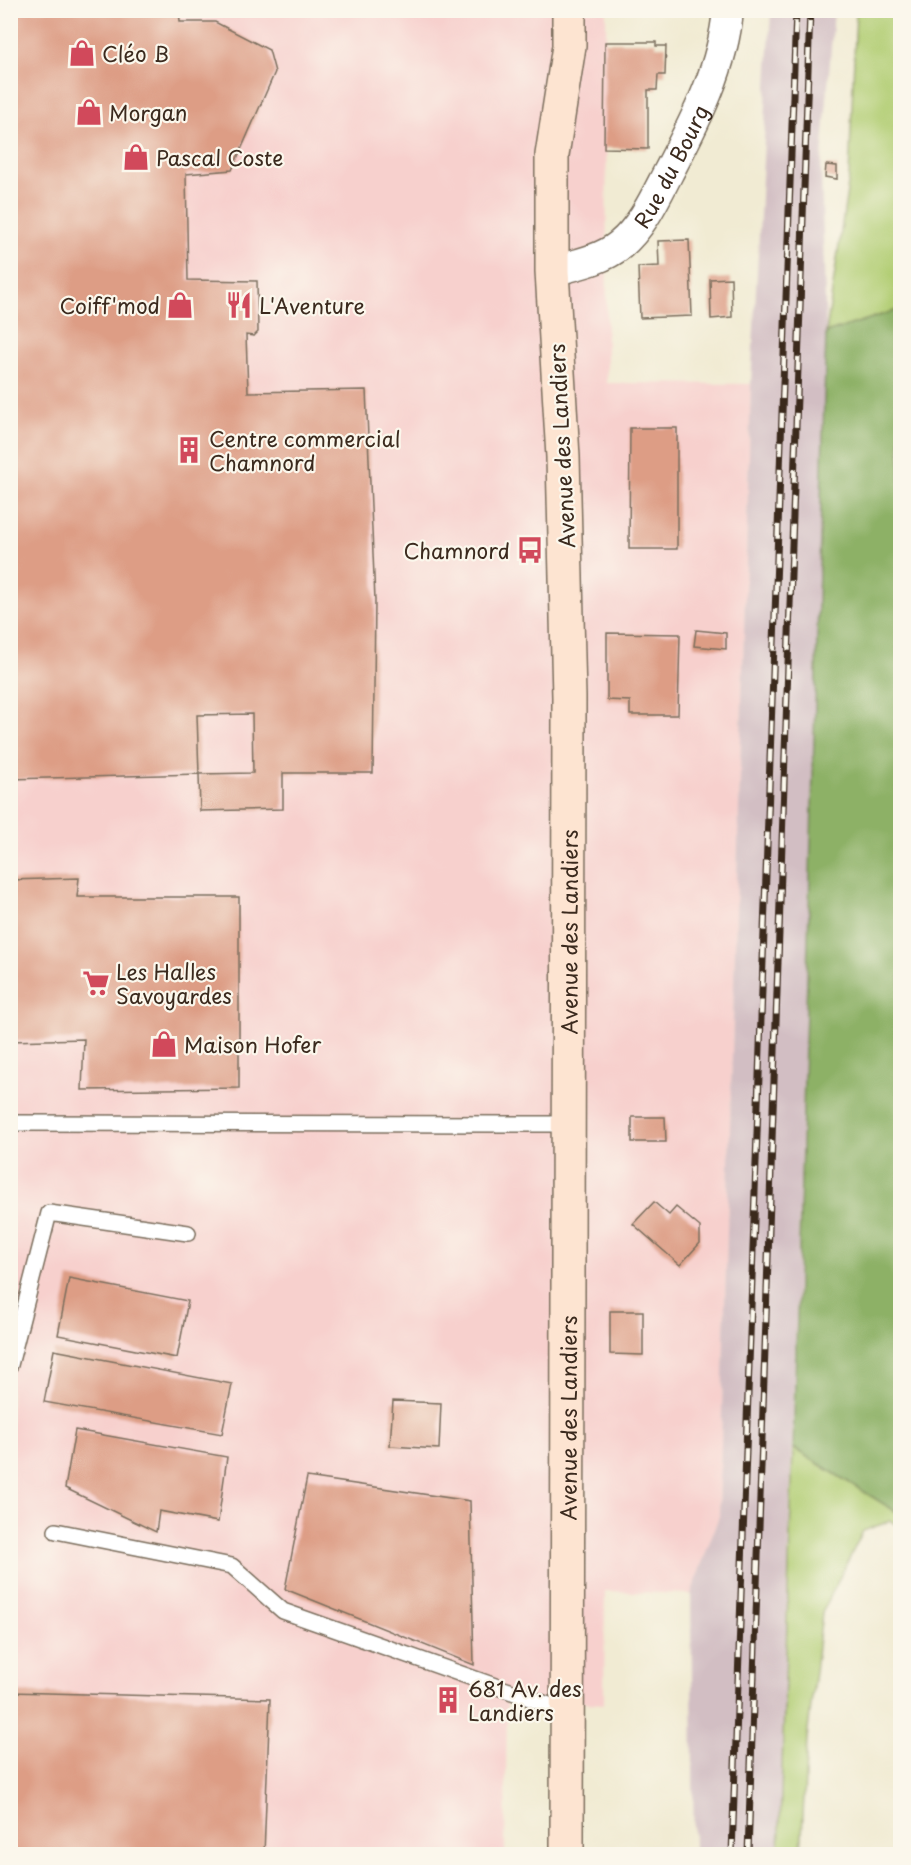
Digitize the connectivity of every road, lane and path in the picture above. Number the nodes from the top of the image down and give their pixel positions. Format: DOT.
graph roads {
  1 [pos="569,10"];
  2 [pos="728,10"];
  3 [pos="552,272"];
  4 [pos="10,1123"];
  5 [pos="570,1124"];
  6 [pos="188,1233"];
  7 [pos="10,1365"];
  8 [pos="56,1531"];
  9 [pos="566,1711"];
  10 [pos="567,1854"];
  1 -- 3 [label="main road, Avenue des Landiers"];
  2 -- 3 [label="street, Rue du Bourg"];
  3 -- 5 [label="main road, Avenue des Landiers"];
  4 -- 5 [label="lane"];
  5 -- 9 [label="main road, Avenue des Landiers"];
  6 -- 7 [label="lane"];
  8 -- 9 [label="lane"];
  9 -- 10 [label="main road, Avenue des Landiers"];
}
